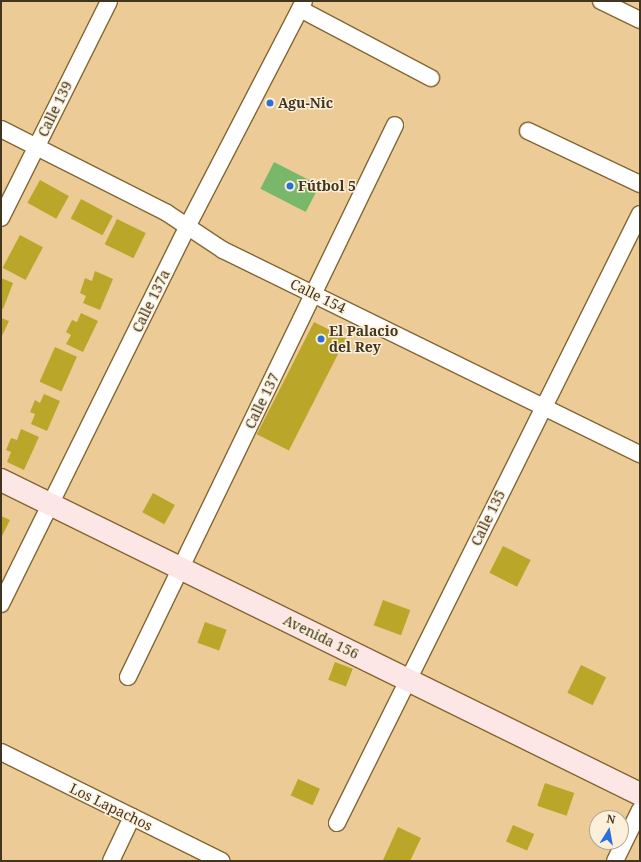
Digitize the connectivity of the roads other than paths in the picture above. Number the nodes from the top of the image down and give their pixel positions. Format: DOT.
graph roads {
  1 [pos="108,1"];
  2 [pos="601,1"];
  3 [pos="302,5"];
  4 [pos="640,20"];
  5 [pos="431,78"];
  6 [pos="395,125"];
  7 [pos="1,129"];
  8 [pos="528,131"];
  9 [pos="36,146"];
  10 [pos="640,184"];
  11 [pos="640,214"];
  12 [pos="1,218"];
  13 [pos="187,227"];
  14 [pos="313,294"];
  15 [pos="544,407"];
  16 [pos="640,454"];
  17 [pos="1,480"];
  18 [pos="50,504"];
  19 [pos="181,569"];
  20 [pos="1,604"];
  21 [pos="128,677"];
  22 [pos="408,680"];
  23 [pos="1,752"];
  24 [pos="640,794"];
  25 [pos="640,810"];
  26 [pos="132,817"];
  27 [pos="336,823"];
  28 [pos="111,861"];
  29 [pos="222,861"];
  30 [pos="614,861"];
  1 -- 9 [label="street, Calle 139"];
  2 -- 4 [label="street"];
  3 -- 5 [label="street"];
  3 -- 13 [label="street, Calle 137a"];
  6 -- 14 [label="street, Calle 137"];
  7 -- 9 [label="street, Calle 154"];
  8 -- 10 [label="street"];
  9 -- 12 [label="street, Calle 139"];
  9 -- 13 [label="street, Calle 154"];
  11 -- 15 [label="street, Calle 135"];
  13 -- 14 [label="street, Calle 154"];
  13 -- 18 [label="street, Calle 137a"];
  14 -- 15 [label="street, Calle 154"];
  14 -- 19 [label="street, Calle 137"];
  15 -- 16 [label="street, Calle 154"];
  15 -- 22 [label="street, Calle 135"];
  17 -- 18 [label="main road, Avenida 156"];
  18 -- 19 [label="main road, Avenida 156"];
  18 -- 20 [label="street, Calle 137a"];
  19 -- 21 [label="street, Calle 137"];
  19 -- 22 [label="main road, Avenida 156"];
  22 -- 24 [label="main road, Avenida 156"];
  22 -- 27 [label="street, Calle 135"];
  23 -- 26 [label="street, Los Lapachos"];
  25 -- 30 [label="street"];
  26 -- 28 [label="street"];
  26 -- 29 [label="street, Los Lapachos"];
}
